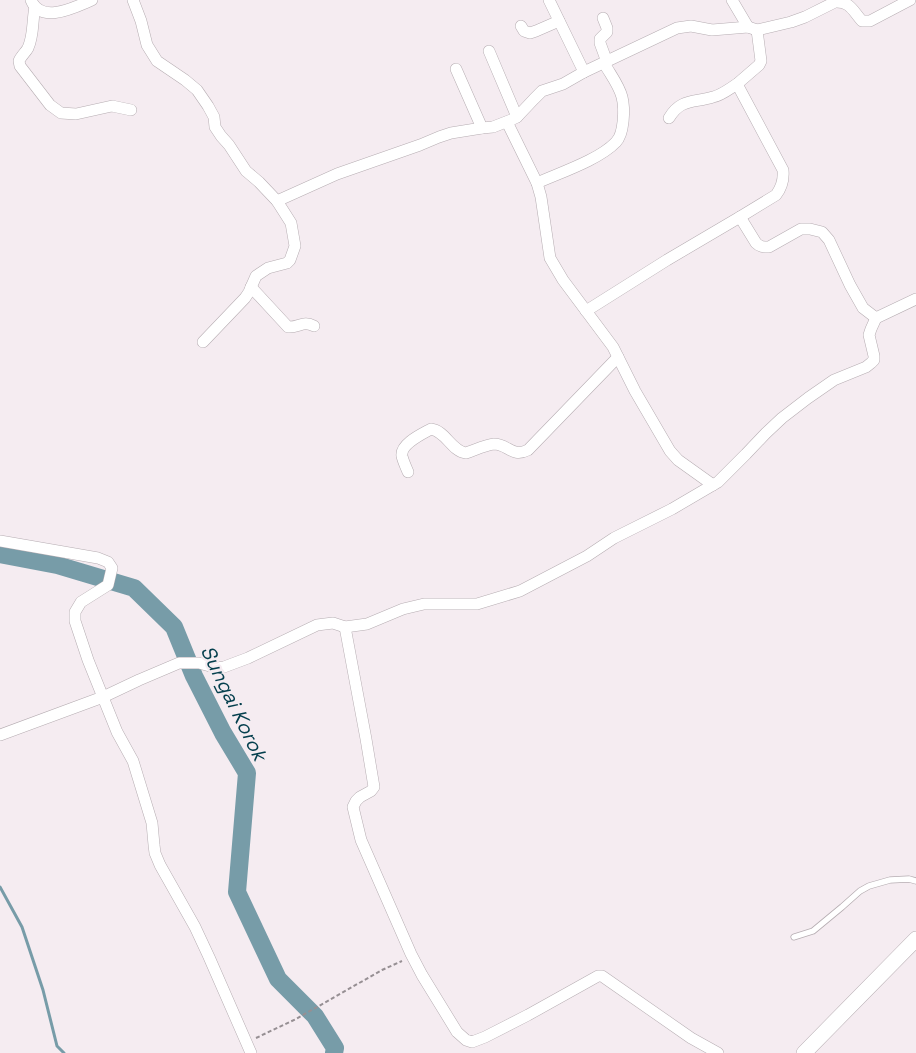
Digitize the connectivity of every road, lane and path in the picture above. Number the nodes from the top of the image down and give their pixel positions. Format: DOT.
graph roads {
  1 [pos="92,0"];
  2 [pos="133,0"];
  3 [pos="549,0"];
  4 [pos="732,0"];
  5 [pos="910,0"];
  6 [pos="33,4"];
  7 [pos="603,18"];
  8 [pos="558,21"];
  9 [pos="521,26"];
  10 [pos="753,29"];
  11 [pos="489,51"];
  12 [pos="605,63"];
  13 [pos="456,69"];
  14 [pos="584,72"];
  15 [pos="737,84"];
  16 [pos="131,110"];
  17 [pos="669,118"];
  18 [pos="512,119"];
  19 [pos="482,128"];
  20 [pos="536,183"];
  21 [pos="277,201"];
  22 [pos="740,218"];
  23 [pos="251,287"];
  24 [pos="916,299"];
  25 [pos="586,311"];
  26 [pos="876,318"];
  27 [pos="314,326"];
  28 [pos="203,342"];
  29 [pos="618,357"];
  30 [pos="408,472"];
  31 [pos="712,485"];
  32 [pos="0,541"];
  33 [pos="344,627"];
  34 [pos="103,697"];
  35 [pos="0,735"];
  36 [pos="916,881"];
  37 [pos="794,937"];
  38 [pos="916,939"];
  39 [pos="411,954"];
  40 [pos="250,1048"];
  41 [pos="718,1053"];
  42 [pos="804,1053"];
  1 -- 6 [label="street"];
  2 -- 21 [label="street"];
  3 -- 8 [label="street"];
  4 -- 10 [label="street"];
  5 -- 10 [label="street"];
  6 -- 16 [label="street"];
  7 -- 12 [label="street"];
  8 -- 9 [label="street"];
  8 -- 14 [label="street"];
  10 -- 12 [label="street"];
  10 -- 15 [label="street"];
  11 -- 18 [label="street"];
  12 -- 14 [label="street"];
  12 -- 20 [label="street"];
  13 -- 19 [label="street"];
  14 -- 18 [label="street"];
  15 -- 17 [label="street"];
  15 -- 22 [label="street"];
  18 -- 19 [label="street"];
  18 -- 20 [label="street"];
  19 -- 21 [label="street"];
  20 -- 25 [label="street"];
  21 -- 23 [label="street"];
  22 -- 25 [label="street"];
  22 -- 26 [label="street"];
  23 -- 27 [label="street"];
  23 -- 28 [label="street"];
  24 -- 26 [label="street"];
  25 -- 29 [label="street"];
  26 -- 31 [label="street"];
  29 -- 30 [label="street"];
  29 -- 31 [label="street"];
  31 -- 33 [label="street"];
  32 -- 34 [label="street"];
  33 -- 34 [label="street"];
  33 -- 39 [label="street"];
  34 -- 35 [label="street"];
  34 -- 40 [label="street"];
  36 -- 37 [label="lane"];
  38 -- 42 [label="street"];
  39 -- 40 [label="path"];
  39 -- 41 [label="street"];
}
